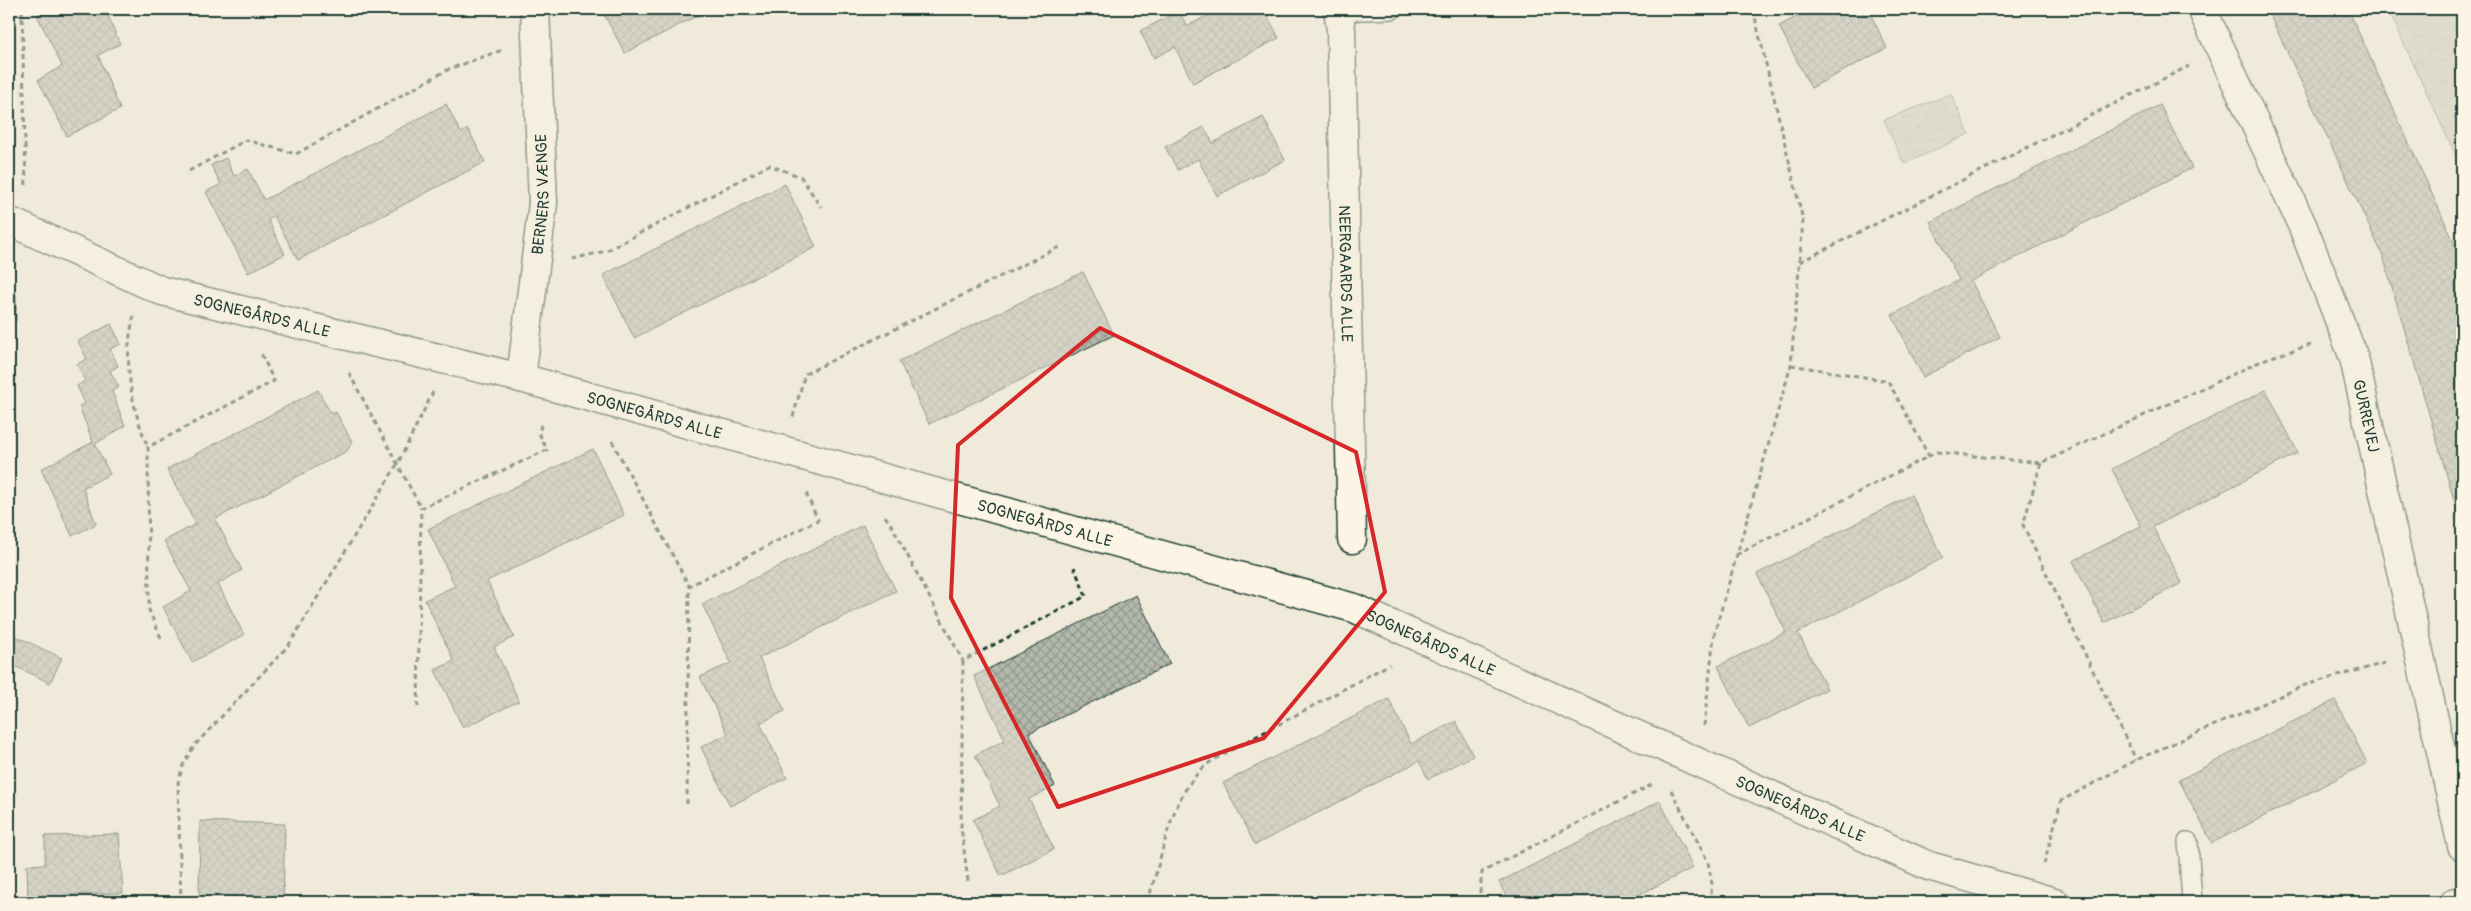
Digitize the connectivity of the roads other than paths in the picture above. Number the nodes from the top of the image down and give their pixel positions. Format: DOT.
graph roads {
  1 [pos="1392,9"];
  2 [pos="2202,9"];
  3 [pos="1338,10"];
  4 [pos="536,21"];
  5 [pos="18,226"];
  6 [pos="521,378"];
  7 [pos="1352,539"];
  8 [pos="2188,842"];
  9 [pos="2462,846"];
  10 [pos="2045,899"];
  11 [pos="2462,901"];
  12 [pos="2192,902"];
  13 [pos="2455,902"];
  1 -- 3 [label="lane"];
  2 -- 9 [label="street, GURREVEJ"];
  3 -- 7 [label="street, NEERGAARDS ALLE"];
  4 -- 6 [label="street, BERNERS VÆNGE"];
  5 -- 6 [label="street, SOGNEGÅRDS ALLE"];
  6 -- 10 [label="street, SOGNEGÅRDS ALLE"];
  8 -- 12 [label="lane"];
  11 -- 13 [label="street"];
}
